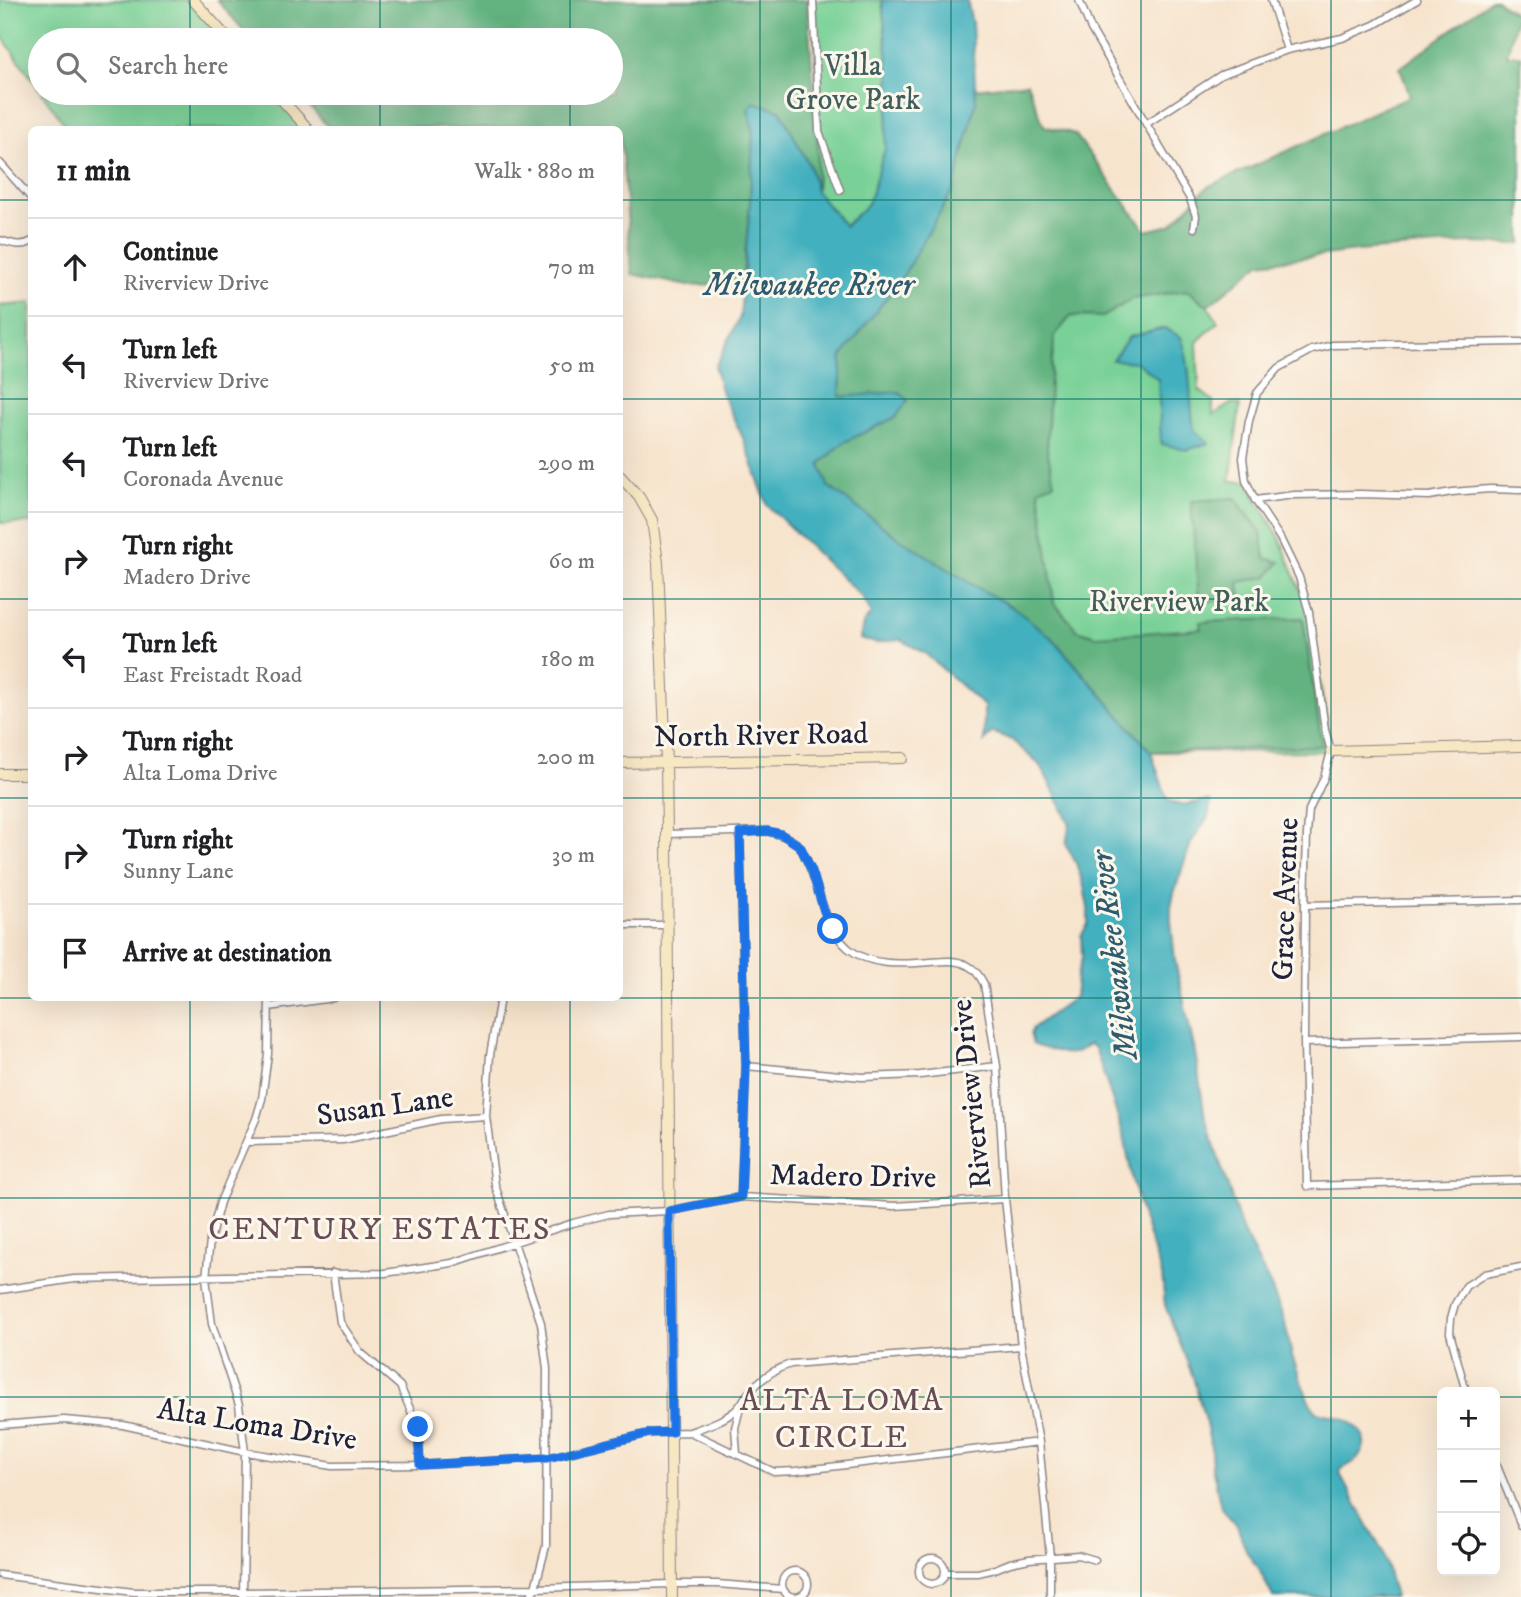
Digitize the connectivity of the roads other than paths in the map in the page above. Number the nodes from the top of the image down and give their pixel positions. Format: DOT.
graph roads {
  1 [pos="193,0"];
  2 [pos="813,0"];
  3 [pos="1079,0"];
  4 [pos="1271,0"];
  5 [pos="1417,0"];
  6 [pos="218,28"];
  7 [pos="1287,50"];
  8 [pos="287,105"];
  9 [pos="1146,124"];
  10 [pos="305,126"];
  11 [pos="0,163"];
  12 [pos="840,190"];
  13 [pos="28,194"];
  14 [pos="1194,228"];
  15 [pos="0,240"];
  16 [pos="28,244"];
  17 [pos="1521,341"];
  18 [pos="623,479"];
  19 [pos="1521,490"];
  20 [pos="1255,499"];
  21 [pos="1521,746"];
  22 [pos="1331,751"];
  23 [pos="902,758"];
  24 [pos="666,762"];
  25 [pos="623,763"];
  26 [pos="0,774"];
  27 [pos="28,774"];
  28 [pos="740,833"];
  29 [pos="667,834"];
  30 [pos="1521,900"];
  31 [pos="1305,905"];
  32 [pos="623,925"];
  33 [pos="667,925"];
  34 [pos="269,1001"];
  35 [pos="311,1001"];
  36 [pos="499,1001"];
  37 [pos="269,1007"];
  38 [pos="1521,1037"];
  39 [pos="1304,1042"];
  40 [pos="746,1066"];
  41 [pos="997,1066"];
  42 [pos="486,1116"];
  43 [pos="247,1142"];
  44 [pos="1521,1180"];
  45 [pos="741,1197"];
  46 [pos="1005,1199"];
  47 [pos="669,1211"];
  48 [pos="514,1243"];
  49 [pos="1521,1267"];
  50 [pos="333,1273"];
  51 [pos="206,1278"];
  52 [pos="0,1290"];
  53 [pos="1021,1346"];
  54 [pos="1465,1387"];
  55 [pos="741,1403"];
  56 [pos="0,1425"];
  57 [pos="672,1432"];
  58 [pos="690,1432"];
  59 [pos="1038,1442"];
  60 [pos="245,1452"];
  61 [pos="737,1454"];
  62 [pos="547,1458"];
  63 [pos="420,1465"];
  64 [pos="1500,1473"];
  65 [pos="1521,1525"];
  66 [pos="1050,1557"];
  67 [pos="1095,1560"];
  68 [pos="945,1573"];
  69 [pos="0,1575"];
  70 [pos="672,1584"];
  71 [pos="535,1588"];
  72 [pos="783,1589"];
  73 [pos="243,1595"];
  74 [pos="530,1597"];
  75 [pos="672,1597"];
  76 [pos="1050,1597"];
  1 -- 6 [label="street"];
  2 -- 12 [label="street"];
  3 -- 9 [label="street"];
  4 -- 7 [label="street"];
  5 -- 7 [label="street"];
  7 -- 9 [label="street"];
  8 -- 10 [label="street"];
  9 -- 14 [label="street"];
  11 -- 13 [label="street"];
  15 -- 16 [label="street"];
  17 -- 20 [label="street, Grace Avenue"];
  18 -- 24 [label="street"];
  19 -- 20 [label="street"];
  20 -- 22 [label="street, Grace Avenue"];
  21 -- 22 [label="street"];
  22 -- 31 [label="street, Grace Avenue"];
  23 -- 24 [label="street, North River Road"];
  24 -- 25 [label="street, North River Road"];
  24 -- 29 [label="street"];
  26 -- 27 [label="street"];
  28 -- 29 [label="street, Riverview Drive"];
  28 -- 40 [label="street"];
  28 -- 41 [label="street, Riverview Drive"];
  29 -- 33 [label="street"];
  30 -- 31 [label="street"];
  31 -- 39 [label="street, Grace Avenue"];
  32 -- 33 [label="street"];
  33 -- 47 [label="street"];
  34 -- 37 [label="street"];
  35 -- 37 [label="street"];
  36 -- 42 [label="street"];
  37 -- 43 [label="street"];
  38 -- 39 [label="street"];
  39 -- 44 [label="street, Grace Avenue"];
  40 -- 41 [label="street"];
  40 -- 45 [label="street"];
  41 -- 46 [label="street, Riverview Drive"];
  42 -- 43 [label="street, Susan Lane"];
  42 -- 48 [label="street"];
  43 -- 51 [label="street"];
  45 -- 46 [label="street, Madero Drive"];
  45 -- 47 [label="street, Madero Drive"];
  46 -- 53 [label="street, Riverview Drive"];
  47 -- 48 [label="street, Madero Drive"];
  47 -- 57 [label="street"];
  48 -- 50 [label="street, Madero Drive"];
  48 -- 62 [label="street"];
  49 -- 54 [label="street"];
  50 -- 51 [label="street, Madero Drive"];
  50 -- 63 [label="street"];
  51 -- 52 [label="street, Madero Drive"];
  51 -- 60 [label="street"];
  53 -- 55 [label="street"];
  53 -- 59 [label="street, Riverview Drive"];
  55 -- 58 [label="street"];
  55 -- 61 [label="street"];
  56 -- 60 [label="street, Alta Loma Drive"];
  57 -- 58 [label="street, Alta Loma Drive"];
  57 -- 62 [label="street, Alta Loma Drive"];
  57 -- 70 [label="street"];
  58 -- 61 [label="street"];
  59 -- 61 [label="street"];
  59 -- 66 [label="street, Riverview Drive"];
  60 -- 63 [label="street, Alta Loma Drive"];
  60 -- 73 [label="street"];
  62 -- 63 [label="street, Alta Loma Drive"];
  62 -- 71 [label="street"];
  64 -- 65 [label="street"];
  66 -- 67 [label="street"];
  66 -- 68 [label="street"];
  66 -- 76 [label="street, Riverview Drive"];
  68 -- 68 [label="street"];
  69 -- 73 [label="street"];
  70 -- 71 [label="street"];
  70 -- 72 [label="street"];
  70 -- 75 [label="street"];
  71 -- 73 [label="street"];
  71 -- 74 [label="street"];
  72 -- 72 [label="street"];
}
